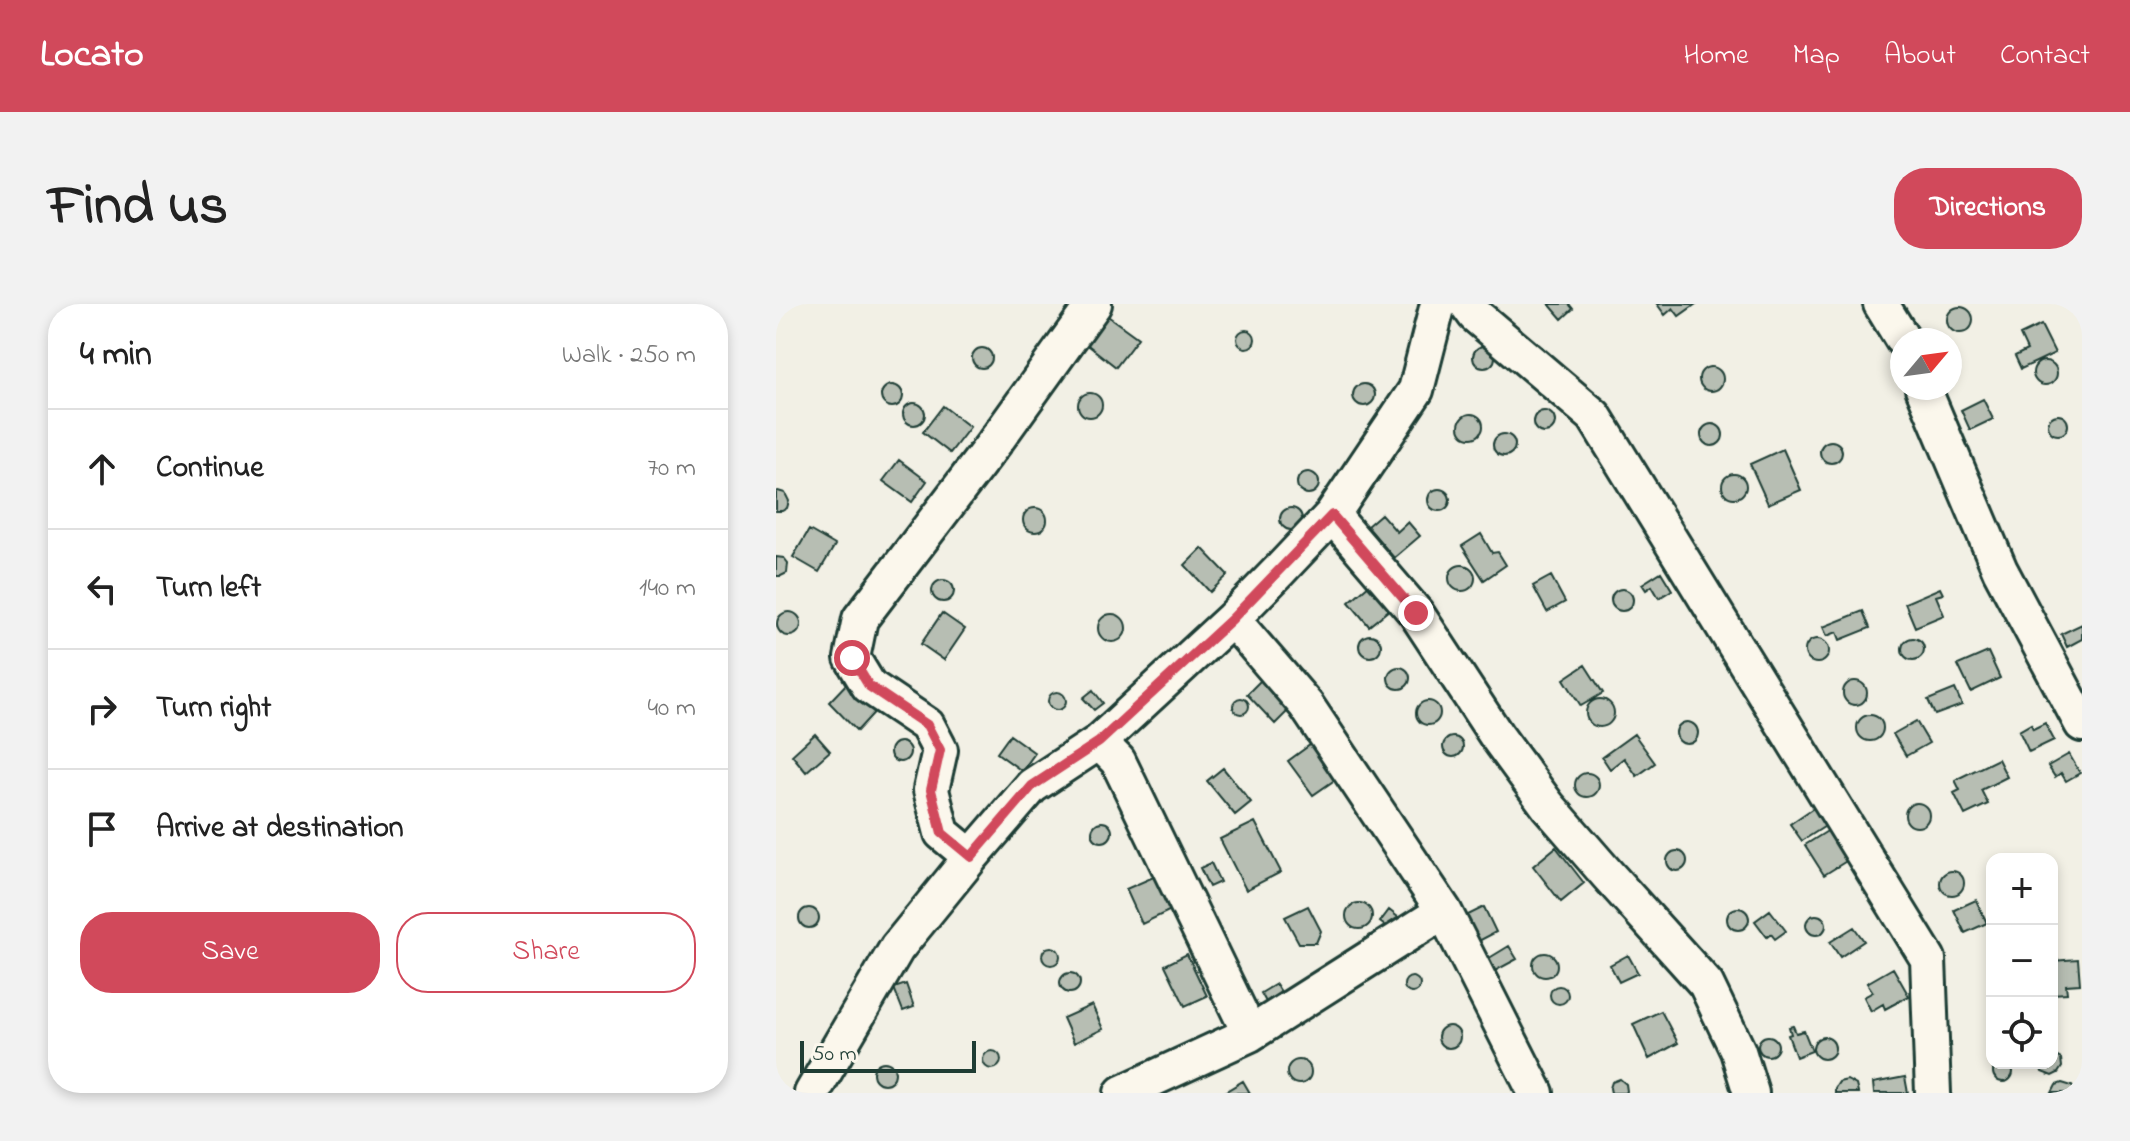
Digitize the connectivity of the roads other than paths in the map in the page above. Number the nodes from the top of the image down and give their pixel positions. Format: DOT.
graph roads {
  1 [pos="1094,304"];
  2 [pos="1438,304"];
  3 [pos="1467,304"];
  4 [pos="1881,304"];
  5 [pos="1896,328"];
  6 [pos="1928,400"];
  7 [pos="1332,515"];
  8 [pos="1232,619"];
  9 [pos="2082,724"];
  10 [pos="1099,742"];
  11 [pos="971,857"];
  12 [pos="1444,911"];
  13 [pos="1250,1034"];
  14 [pos="812,1093"];
  15 [pos="1122,1093"];
  16 [pos="1536,1093"];
  17 [pos="1751,1093"];
  18 [pos="1933,1093"];
  1 -- 11 [label="street"];
  2 -- 7 [label="street"];
  3 -- 18 [label="street"];
  4 -- 5 [label="street"];
  6 -- 9 [label="street"];
  7 -- 8 [label="street"];
  7 -- 17 [label="street"];
  8 -- 10 [label="street"];
  8 -- 12 [label="street"];
  10 -- 11 [label="street"];
  10 -- 13 [label="street"];
  11 -- 14 [label="street"];
  12 -- 13 [label="street"];
  12 -- 16 [label="street"];
  13 -- 15 [label="street"];
}
